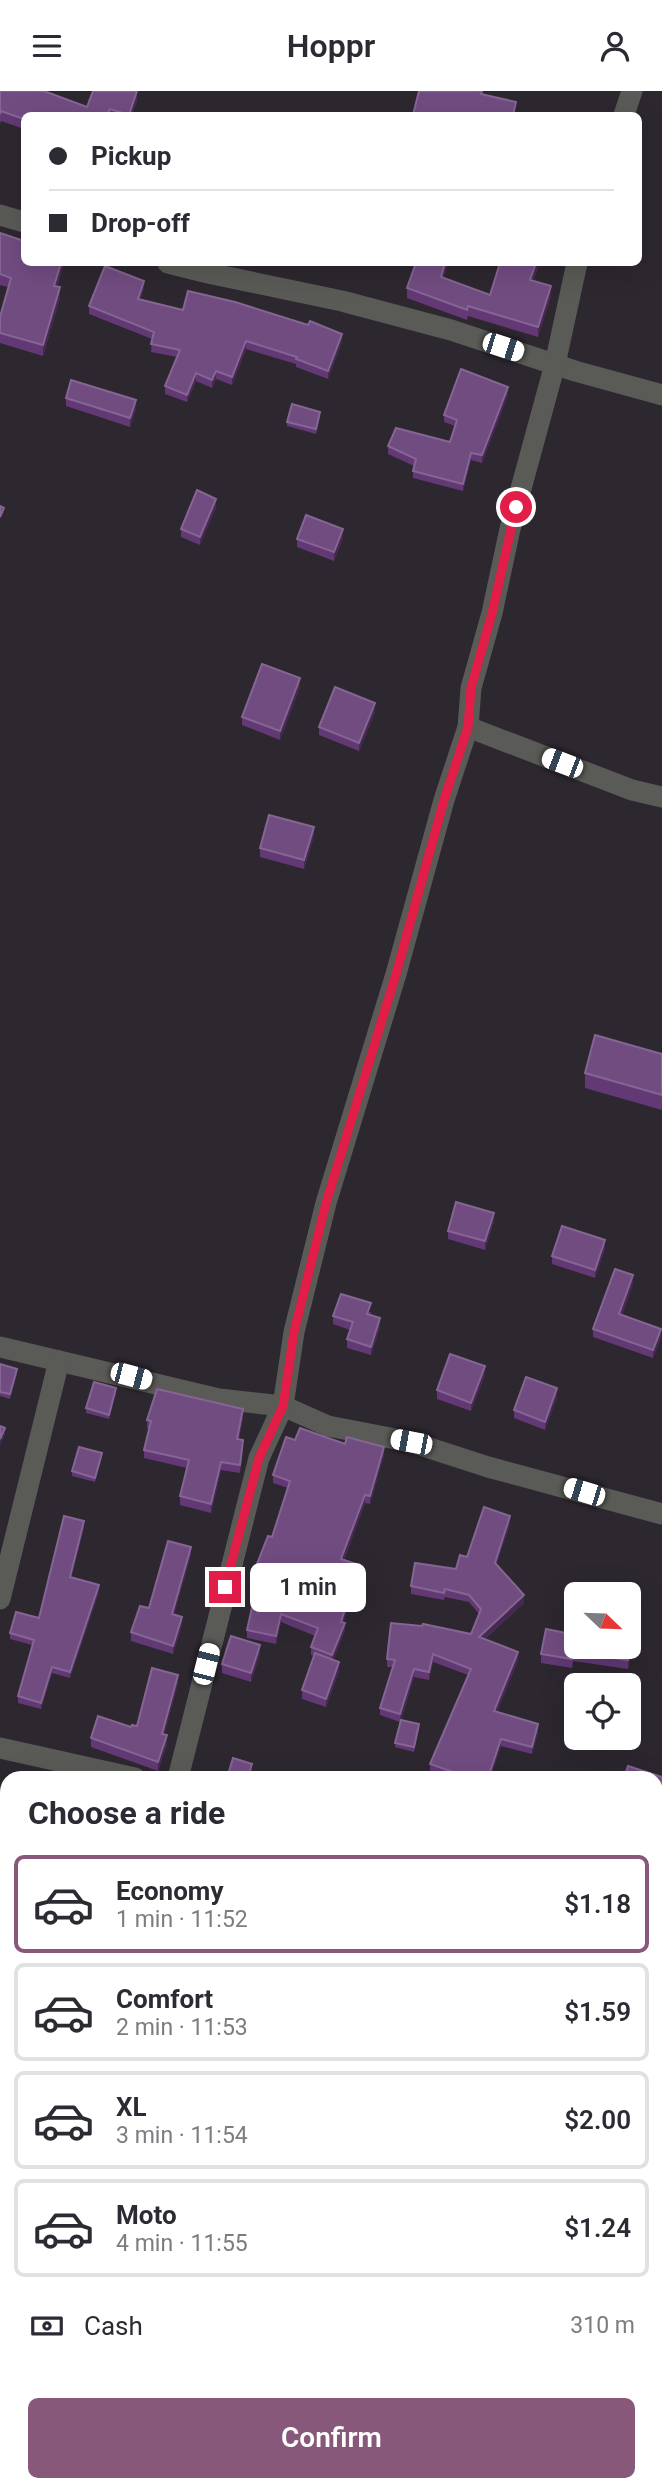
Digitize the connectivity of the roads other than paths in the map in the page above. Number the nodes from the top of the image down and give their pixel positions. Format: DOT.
graph roads {
  1 [pos="632,91"];
  2 [pos="625,112"];
  3 [pos="0,215"];
  4 [pos="21,221"];
  5 [pos="180,266"];
  6 [pos="576,266"];
  7 [pos="555,364"];
  8 [pos="662,395"];
  9 [pos="468,727"];
  10 [pos="662,797"];
  11 [pos="0,1347"];
  12 [pos="59,1361"];
  13 [pos="283,1406"];
  14 [pos="662,1514"];
  15 [pos="0,1599"];
  16 [pos="0,1748"];
  17 [pos="104,1771"];
  18 [pos="180,1771"];
  1 -- 2 [label="street"];
  3 -- 4 [label="street"];
  5 -- 7 [label="street"];
  6 -- 7 [label="street"];
  7 -- 8 [label="street"];
  7 -- 9 [label="street"];
  9 -- 10 [label="street"];
  9 -- 13 [label="street"];
  11 -- 12 [label="street"];
  12 -- 13 [label="street"];
  12 -- 15 [label="street"];
  13 -- 14 [label="street"];
  13 -- 18 [label="street"];
  16 -- 17 [label="street"];
}
